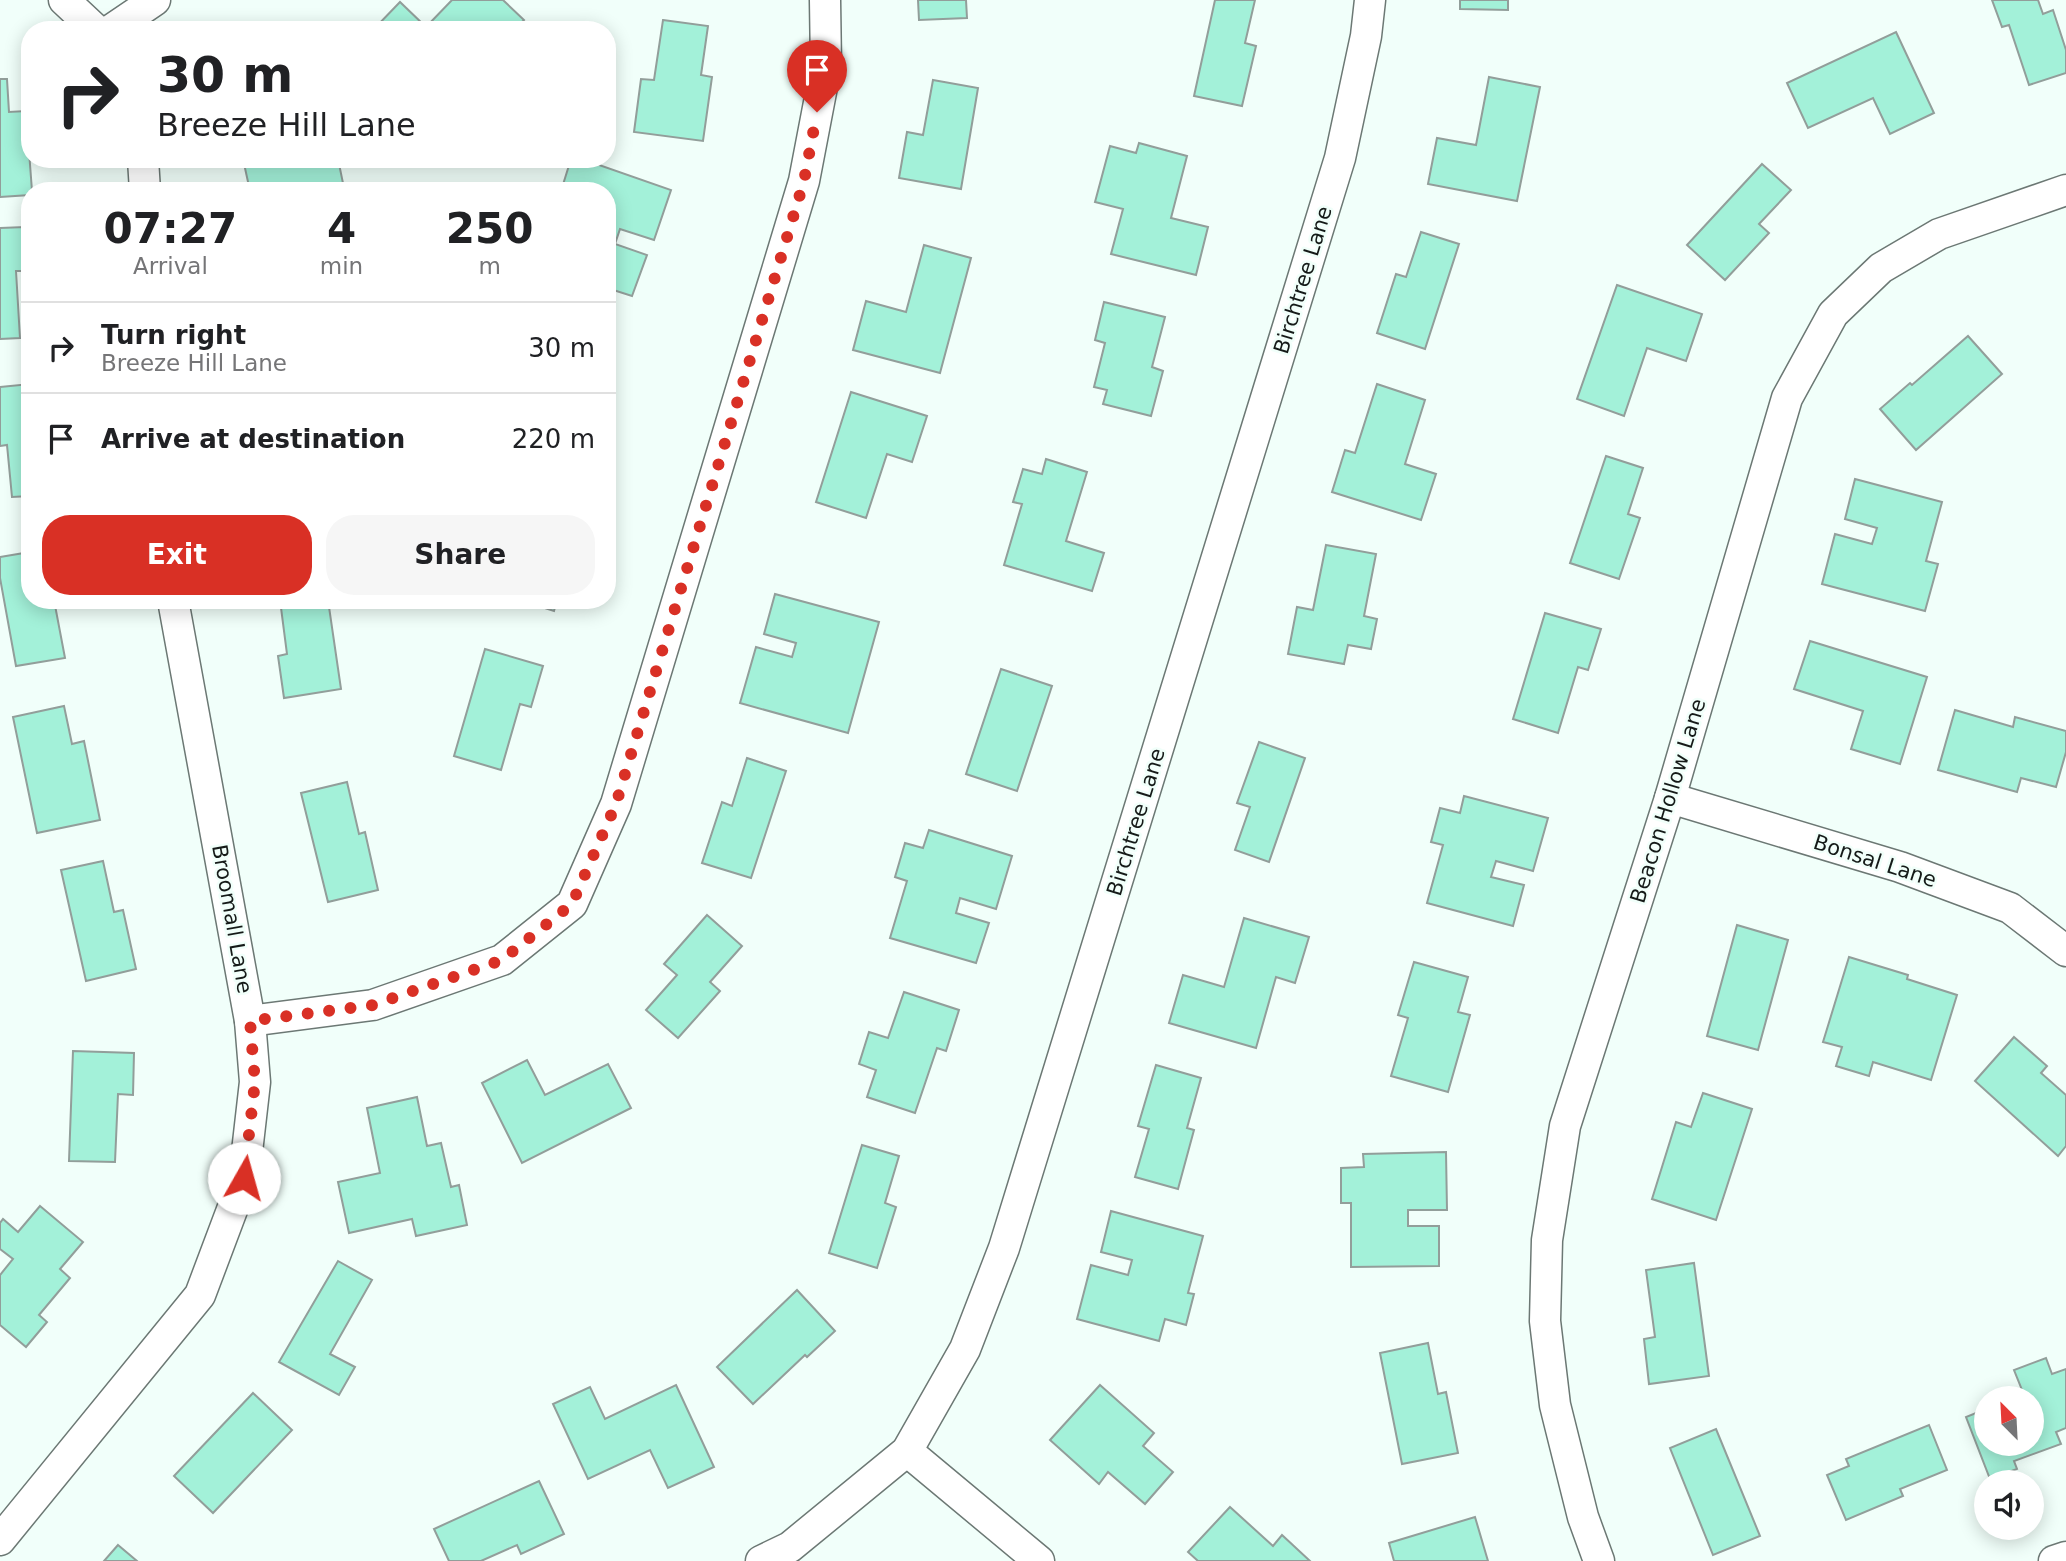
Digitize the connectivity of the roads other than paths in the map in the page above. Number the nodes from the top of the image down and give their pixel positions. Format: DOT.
graph roads {
  1 [pos="64,0"];
  2 [pos="155,0"];
  3 [pos="825,0"];
  4 [pos="1370,0"];
  5 [pos="86,21"];
  6 [pos="124,21"];
  7 [pos="2066,190"];
  8 [pos="175,609"];
  9 [pos="1670,797"];
  10 [pos="2066,951"];
  11 [pos="250,1021"];
  12 [pos="907,1451"];
  13 [pos="0,1540"];
  14 [pos="2066,1557"];
  15 [pos="761,1561"];
  16 [pos="1039,1561"];
  17 [pos="1599,1561"];
  18 [pos="2053,1561"];
  1 -- 5 [label="street"];
  2 -- 6 [label="street"];
  3 -- 11 [label="street"];
  4 -- 12 [label="street, Birchtree Lane"];
  7 -- 9 [label="street, Beacon Hollow Lane"];
  8 -- 11 [label="street, Broomall Lane"];
  9 -- 10 [label="street, Bonsal Lane"];
  9 -- 17 [label="street, Beacon Hollow Lane"];
  11 -- 13 [label="street, Broomall Lane"];
  12 -- 15 [label="street, Birchtree Lane"];
  12 -- 16 [label="street"];
  14 -- 18 [label="street"];
}
